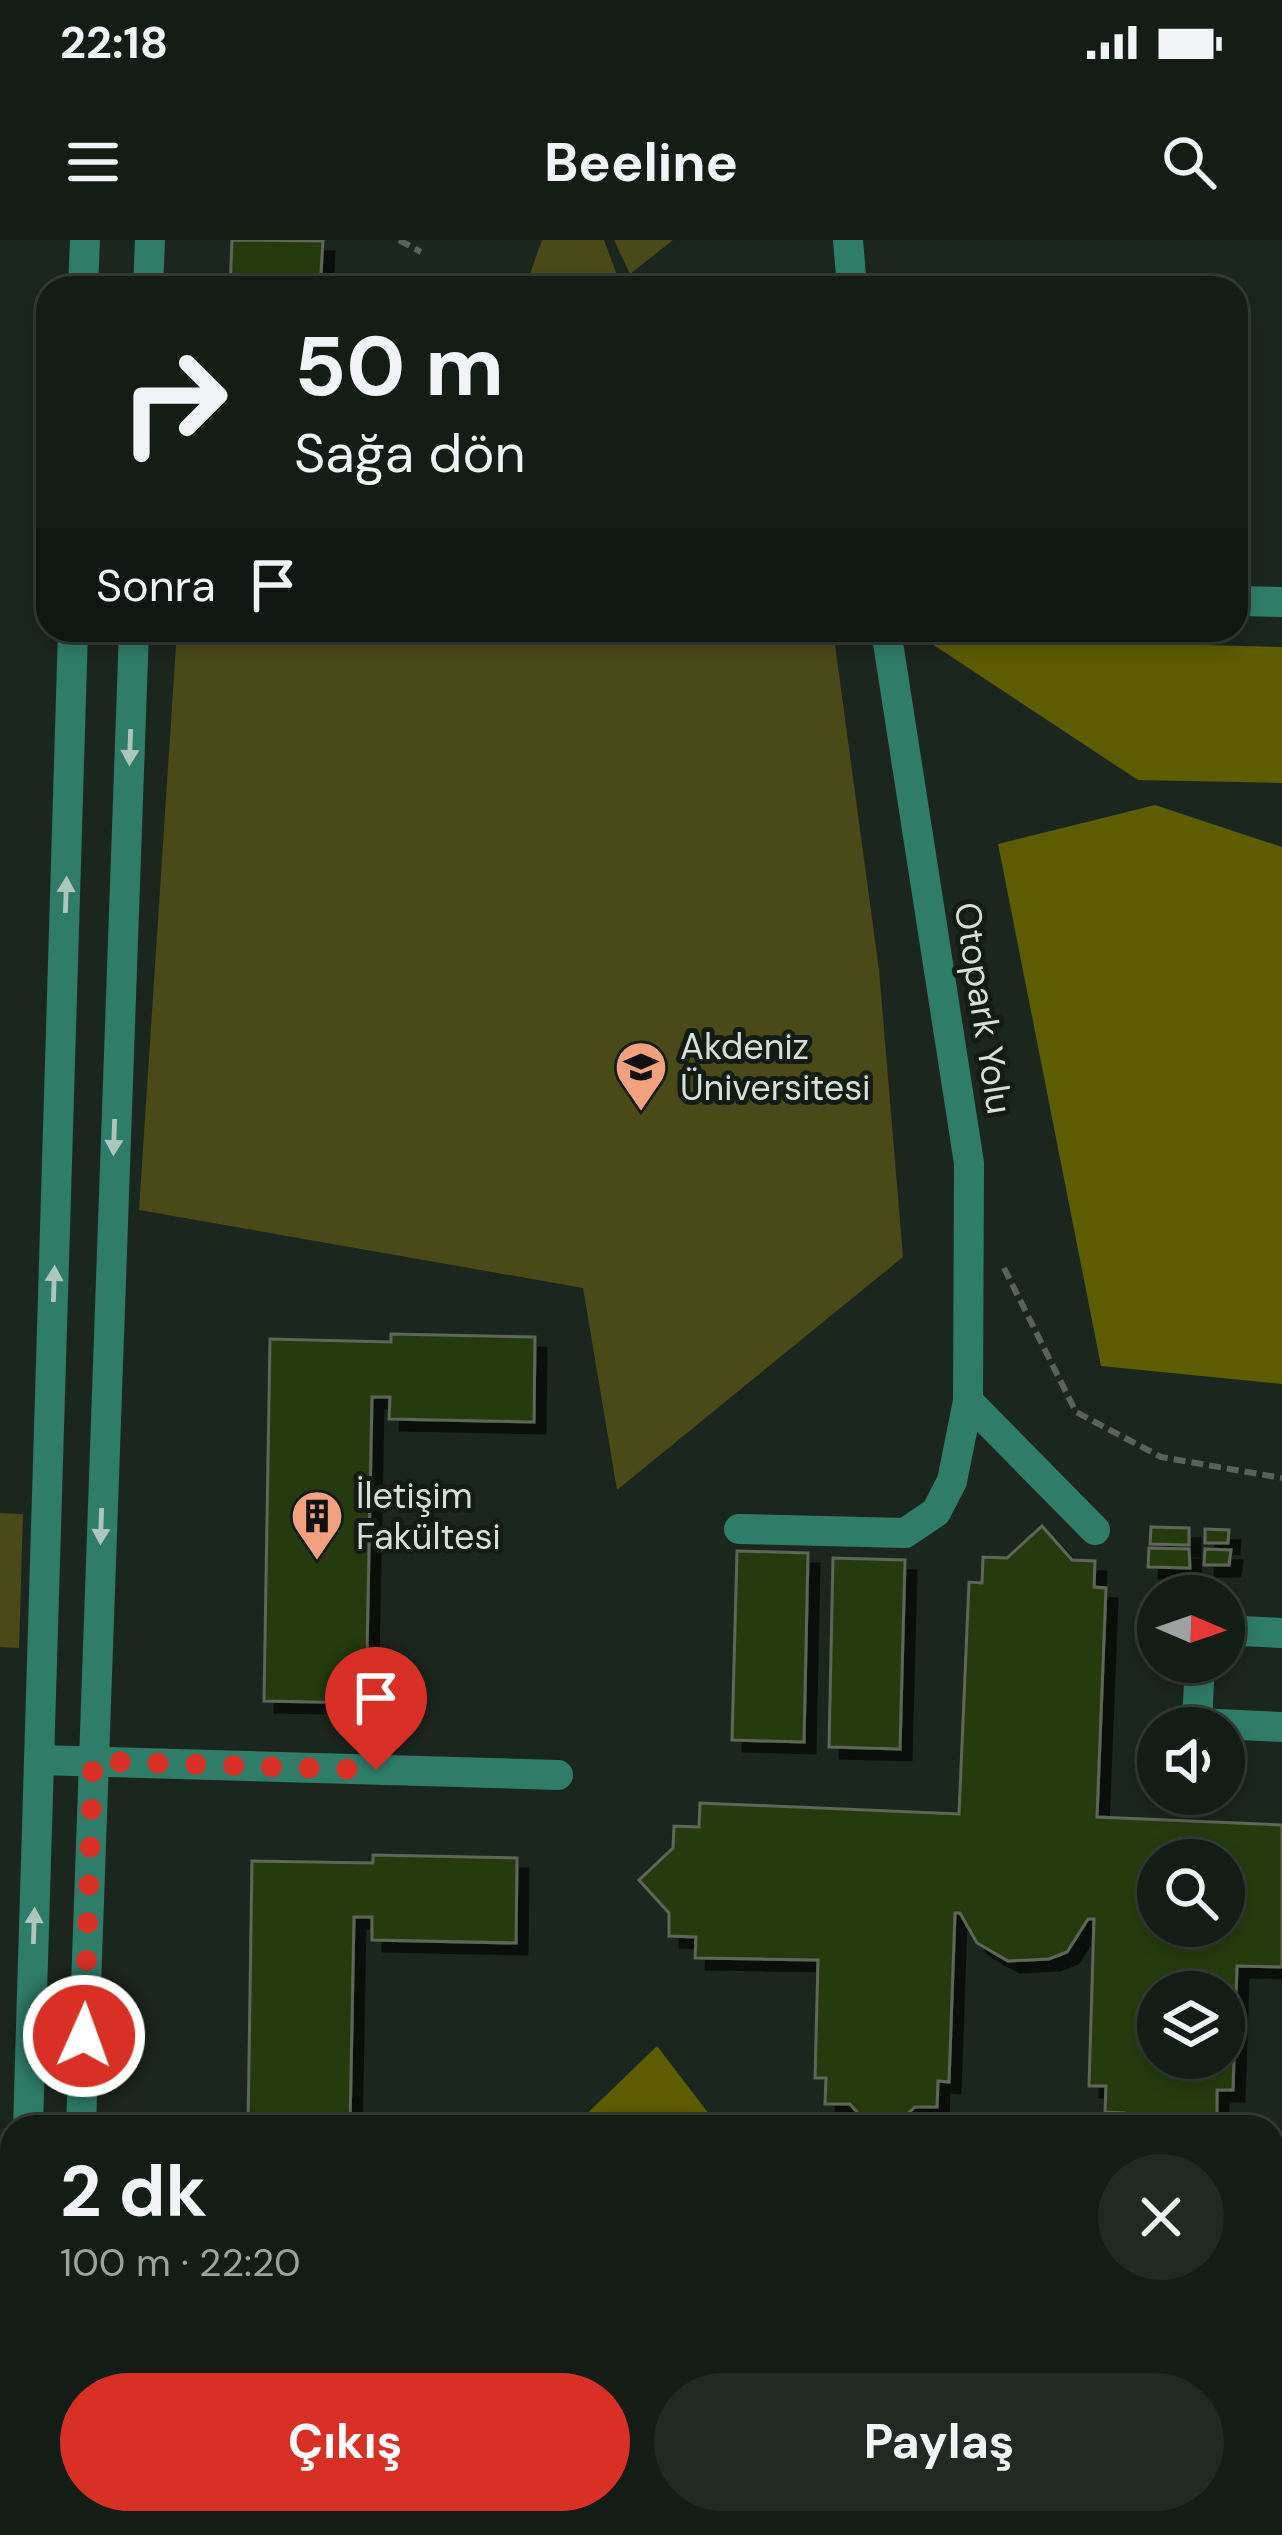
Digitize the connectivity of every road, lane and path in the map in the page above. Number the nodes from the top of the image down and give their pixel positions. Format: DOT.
graph roads {
  1 [pos="85,240"];
  2 [pos="150,240"];
  3 [pos="399,240"];
  4 [pos="848,240"];
  5 [pos="421,252"];
  6 [pos="84,276"];
  7 [pos="148,276"];
  8 [pos="851,276"];
  9 [pos="1248,601"];
  10 [pos="1282,602"];
  11 [pos="73,642"];
  12 [pos="134,642"];
  13 [pos="888,642"];
  14 [pos="999,1259"];
  15 [pos="106,1342"];
  16 [pos="53,1345"];
  17 [pos="968,1401"];
  18 [pos="1282,1478"];
  19 [pos="739,1529"];
  20 [pos="1095,1530"];
  21 [pos="1245,1631"];
  22 [pos="1282,1633"];
  23 [pos="1199,1683"];
  24 [pos="1282,1727"];
  25 [pos="40,1760"];
  26 [pos="93,1761"];
  27 [pos="558,1775"];
  28 [pos="28,2115"];
  29 [pos="81,2115"];
  1 -- 6 [label="street"];
  2 -- 7 [label="street"];
  3 -- 5 [label="path"];
  4 -- 8 [label="street"];
  9 -- 10 [label="street"];
  16 -- 11 [label="street, one-way"];
  12 -- 15 [label="street, one-way"];
  13 -- 17 [label="street, Otopark Yolu"];
  14 -- 18 [label="path"];
  15 -- 16 [label="street"];
  15 -- 26 [label="street, one-way"];
  16 -- 25 [label="street"];
  17 -- 19 [label="street, Otopark Yolu"];
  17 -- 20 [label="street"];
  21 -- 22 [label="street"];
  23 -- 24 [label="street"];
  25 -- 26 [label="street"];
  28 -- 25 [label="street, one-way"];
  26 -- 27 [label="street"];
  26 -- 29 [label="street"];
}
